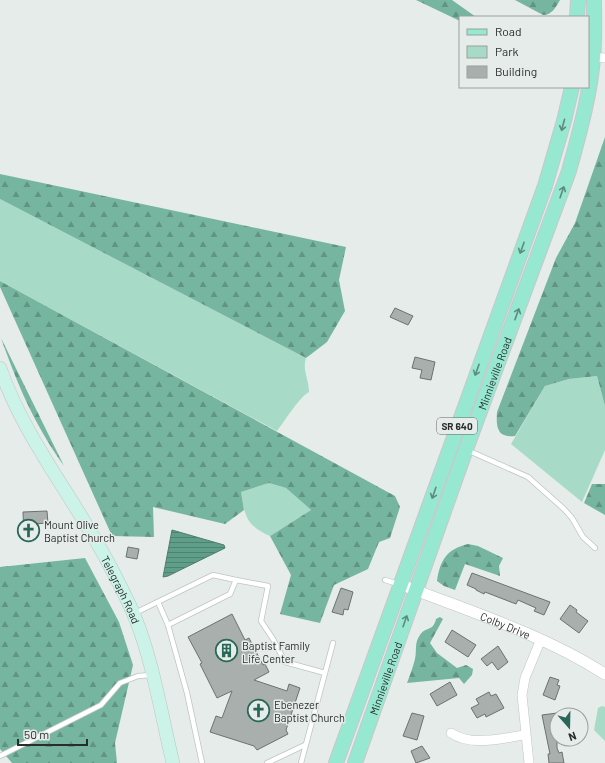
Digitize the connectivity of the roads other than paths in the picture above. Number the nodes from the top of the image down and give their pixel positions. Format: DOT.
graph roads {
  1 [pos="578,0"];
  2 [pos="594,0"];
  3 [pos="577,16"];
  4 [pos="595,58"];
  5 [pos="572,88"];
  6 [pos="0,368"];
  7 [pos="466,449"];
  8 [pos="595,548"];
  9 [pos="236,580"];
  10 [pos="385,580"];
  11 [pos="402,585"];
  12 [pos="416,591"];
  13 [pos="158,602"];
  14 [pos="133,614"];
  15 [pos="168,624"];
  16 [pos="541,639"];
  17 [pos="333,644"];
  18 [pos="325,673"];
  19 [pos="605,674"];
  20 [pos="152,675"];
  21 [pos="451,733"];
  22 [pos="525,735"];
  23 [pos="305,745"];
  24 [pos="0,756"];
  25 [pos="173,763"];
  26 [pos="202,763"];
  27 [pos="267,763"];
  28 [pos="301,763"];
  29 [pos="336,763"];
  30 [pos="355,763"];
  31 [pos="529,763"];
  1 -- 3 [label="main road"];
  2 -- 4 [label="main road, Minnieville Road / SR 640"];
  7 -- 4 [label="main road, Minnieville Road / SR 640, one-way"];
  5 -- 11 [label="main road, Minnieville Road / SR 640, one-way"];
  6 -- 14 [label="main road, Telegraph Road"];
  7 -- 8 [label="lane"];
  7 -- 12 [label="main road, Minnieville Road / SR 640"];
  9 -- 13 [label="lane"];
  9 -- 15 [label="lane"];
  9 -- 18 [label="lane"];
  10 -- 11 [label="lane"];
  11 -- 12 [label="street, Colby Drive"];
  11 -- 29 [label="main road, Minnieville Road / SR 640"];
  12 -- 16 [label="street, Colby Drive"];
  30 -- 12 [label="main road, Minnieville Road / SR 640, one-way"];
  13 -- 14 [label="lane"];
  13 -- 15 [label="lane"];
  14 -- 20 [label="main road, Telegraph Road"];
  15 -- 26 [label="lane"];
  16 -- 19 [label="street, Colby Drive"];
  16 -- 22 [label="street"];
  17 -- 18 [label="lane"];
  18 -- 23 [label="lane"];
  20 -- 24 [label="lane"];
  20 -- 25 [label="main road, Telegraph Road"];
  21 -- 22 [label="street"];
  22 -- 31 [label="street"];
  23 -- 27 [label="lane"];
  23 -- 28 [label="lane"];
}
